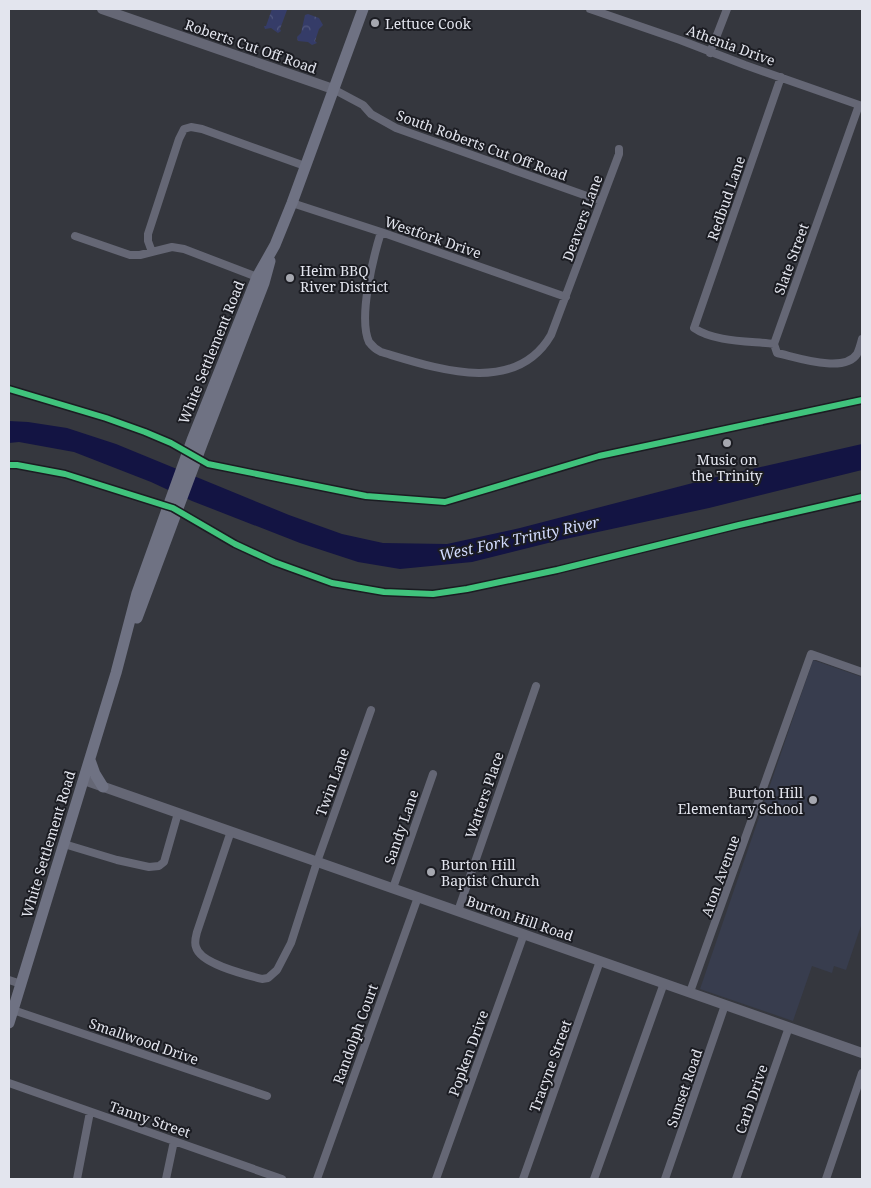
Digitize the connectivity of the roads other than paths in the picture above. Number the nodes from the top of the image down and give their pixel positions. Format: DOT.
graph roads {
  1 [pos="102,9"];
  2 [pos="362,9"];
  3 [pos="590,9"];
  4 [pos="727,9"];
  5 [pos="710,53"];
  6 [pos="781,77"];
  7 [pos="333,89"];
  8 [pos="861,105"];
  9 [pos="620,148"];
  10 [pos="305,166"];
  11 [pos="601,201"];
  12 [pos="292,204"];
  13 [pos="381,232"];
  14 [pos="75,236"];
  15 [pos="275,245"];
  16 [pos="152,252"];
  17 [pos="257,277"];
  18 [pos="566,296"];
  19 [pos="253,300"];
  20 [pos="862,339"];
  21 [pos="774,344"];
  22 [pos="862,672"];
  23 [pos="536,686"];
  24 [pos="371,710"];
  25 [pos="90,760"];
  26 [pos="433,774"];
  27 [pos="84,780"];
  28 [pos="103,787"];
  29 [pos="178,813"];
  30 [pos="231,831"];
  31 [pos="64,844"];
  32 [pos="317,862"];
  33 [pos="393,888"];
  34 [pos="418,897"];
  35 [pos="458,911"];
  36 [pos="524,934"];
  37 [pos="600,961"];
  38 [pos="9,980"];
  39 [pos="664,983"];
  40 [pos="21,984"];
  41 [pos="690,992"];
  42 [pos="725,1005"];
  43 [pos="13,1010"];
  44 [pos="9,1023"];
  45 [pos="789,1027"];
  46 [pos="862,1053"];
  47 [pos="862,1073"];
  48 [pos="9,1083"];
  49 [pos="267,1096"];
  50 [pos="90,1112"];
  51 [pos="174,1141"];
  52 [pos="254,1170"];
  53 [pos="77,1179"];
  54 [pos="166,1179"];
  55 [pos="252,1179"];
  56 [pos="282,1179"];
  57 [pos="317,1179"];
  58 [pos="436,1179"];
  59 [pos="523,1179"];
  60 [pos="594,1179"];
  61 [pos="666,1179"];
  62 [pos="736,1179"];
  63 [pos="826,1179"];
  1 -- 7 [label="street, Roberts Cut Off Road"];
  2 -- 7 [label="main road, White Settlement Road"];
  3 -- 5 [label="street, Athenia Drive"];
  4 -- 5 [label="street"];
  5 -- 6 [label="street, Athenia Drive"];
  6 -- 8 [label="street, Athenia Drive"];
  6 -- 21 [label="street, Redbud Lane"];
  7 -- 10 [label="main road, White Settlement Road"];
  7 -- 11 [label="street, South Roberts Cut Off Road"];
  8 -- 21 [label="street, Slate Street"];
  9 -- 11 [label="street, Deavers Lane"];
  10 -- 12 [label="main road, White Settlement Road"];
  10 -- 16 [label="street"];
  11 -- 18 [label="street, Deavers Lane"];
  12 -- 13 [label="street, Westfork Drive"];
  12 -- 15 [label="main road, White Settlement Road"];
  13 -- 18 [label="street, Westfork Drive"];
  13 -- 18 [label="street, Deavers Lane"];
  14 -- 16 [label="street"];
  15 -- 17 [label="main road, White Settlement Road"];
  15 -- 19 [label="main road, White Settlement Road"];
  16 -- 17 [label="street"];
  17 -- 19 [label="main road, White Settlement Road"];
  19 -- 25 [label="main road, White Settlement Road"];
  20 -- 21 [label="street"];
  22 -- 41 [label="street, Aton Avenue"];
  23 -- 35 [label="street, Watters Place"];
  24 -- 32 [label="street, Twin Lane"];
  25 -- 27 [label="main road, White Settlement Road"];
  25 -- 28 [label="main road"];
  26 -- 33 [label="street, Sandy Lane"];
  27 -- 28 [label="street, Burton Hill Road"];
  27 -- 31 [label="main road, White Settlement Road"];
  28 -- 29 [label="street, Burton Hill Road"];
  29 -- 30 [label="street, Burton Hill Road"];
  29 -- 31 [label="street"];
  30 -- 32 [label="street, Burton Hill Road"];
  30 -- 32 [label="street, Twin Lane"];
  31 -- 40 [label="main road, White Settlement Road"];
  32 -- 33 [label="street, Burton Hill Road"];
  33 -- 34 [label="street, Burton Hill Road"];
  34 -- 35 [label="street, Burton Hill Road"];
  34 -- 57 [label="street, Randolph Court"];
  35 -- 36 [label="street, Burton Hill Road"];
  36 -- 37 [label="street, Burton Hill Road"];
  36 -- 58 [label="street, Popken Drive"];
  37 -- 39 [label="street, Burton Hill Road"];
  37 -- 59 [label="street, Tracyne Street"];
  38 -- 40 [label="street"];
  39 -- 41 [label="street, Burton Hill Road"];
  39 -- 60 [label="street"];
  40 -- 43 [label="main road, White Settlement Road"];
  41 -- 42 [label="street, Burton Hill Road"];
  42 -- 45 [label="street, Burton Hill Road"];
  42 -- 61 [label="street, Sunset Road"];
  43 -- 44 [label="main road, White Settlement Road"];
  43 -- 49 [label="street, Smallwood Drive"];
  45 -- 46 [label="street, Burton Hill Road"];
  45 -- 62 [label="street, Carb Drive"];
  47 -- 63 [label="street"];
  48 -- 50 [label="street, Tanny Street"];
  50 -- 51 [label="street, Tanny Street"];
  50 -- 53 [label="street"];
  51 -- 52 [label="street, Tanny Street"];
  51 -- 54 [label="street"];
  52 -- 55 [label="street"];
  52 -- 56 [label="street, Tanny Street"];
}
